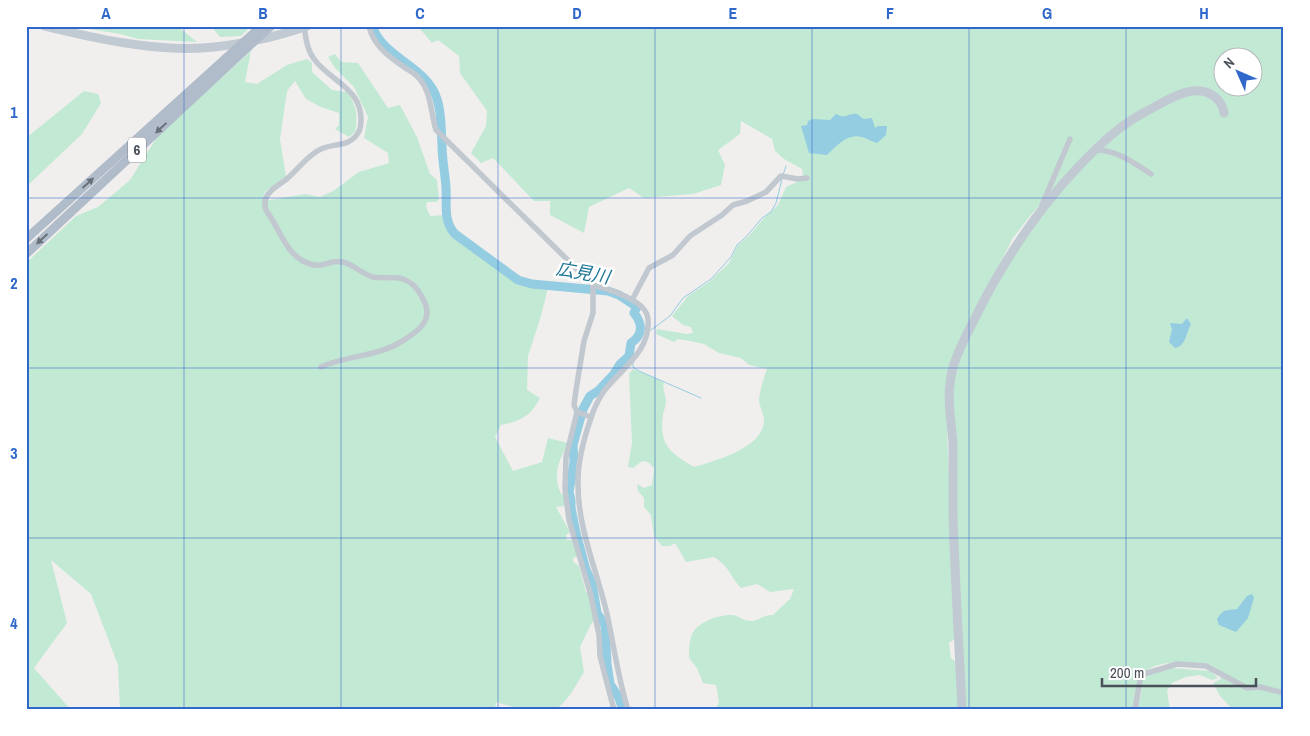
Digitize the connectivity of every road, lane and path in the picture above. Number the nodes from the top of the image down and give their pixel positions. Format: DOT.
graph roads {
  1 [pos="44,26"];
  2 [pos="272,26"];
  3 [pos="369,26"];
  4 [pos="305,27"];
  5 [pos="258,29"];
  6 [pos="1224,113"];
  7 [pos="1070,139"];
  8 [pos="1094,150"];
  9 [pos="1151,174"];
  10 [pos="807,178"];
  11 [pos="1039,211"];
  12 [pos="26,239"];
  13 [pos="26,254"];
  14 [pos="593,289"];
  15 [pos="632,300"];
  16 [pos="320,367"];
  17 [pos="578,412"];
  18 [pos="590,417"];
  19 [pos="1284,693"];
  20 [pos="614,710"];
  21 [pos="628,710"];
  22 [pos="962,710"];
  23 [pos="1135,710"];
  1 -- 4 [label="street"];
  2 -- 13 [label="main road, 6, one-way, bridge"];
  3 -- 14 [label="street"];
  4 -- 16 [label="street"];
  12 -- 5 [label="main road, 6, one-way, bridge"];
  6 -- 8 [label="street"];
  7 -- 11 [label="street"];
  8 -- 9 [label="street"];
  8 -- 11 [label="street"];
  10 -- 15 [label="street"];
  11 -- 22 [label="street"];
  14 -- 15 [label="street"];
  14 -- 17 [label="street"];
  15 -- 18 [label="street"];
  17 -- 18 [label="street"];
  17 -- 20 [label="street"];
  18 -- 21 [label="street"];
  19 -- 23 [label="street"];
}
